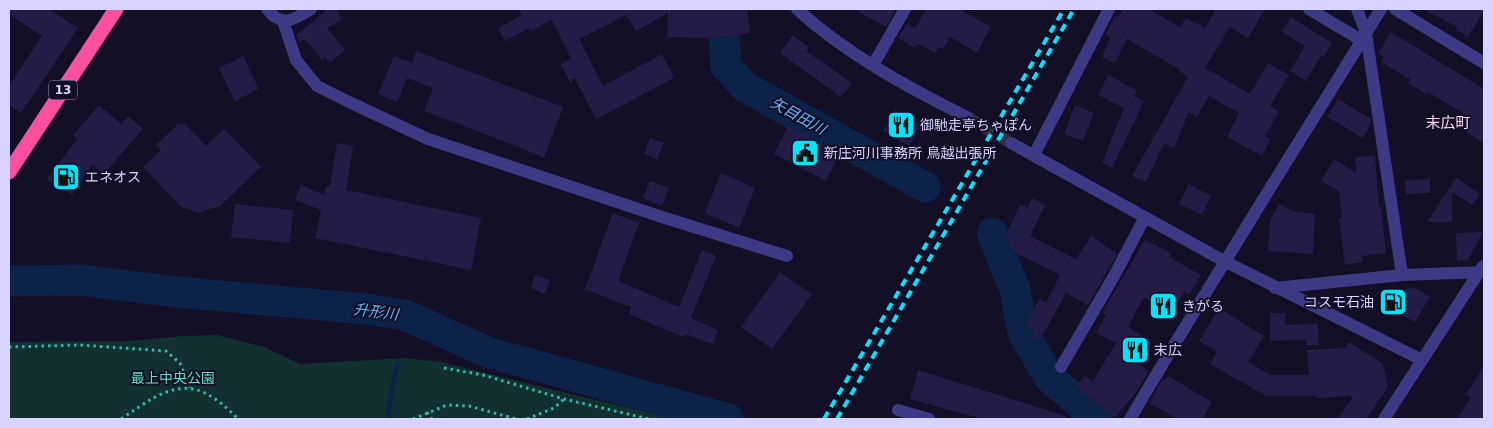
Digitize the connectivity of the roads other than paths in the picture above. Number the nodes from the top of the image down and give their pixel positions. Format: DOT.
graph roads {
  1 [pos="116,9"];
  2 [pos="267,9"];
  3 [pos="311,9"];
  4 [pos="797,9"];
  5 [pos="906,9"];
  6 [pos="1109,9"];
  7 [pos="1309,9"];
  8 [pos="1357,9"];
  9 [pos="1381,9"];
  10 [pos="1395,9"];
  11 [pos="283,21"];
  12 [pos="1363,37"];
  13 [pos="1484,63"];
  14 [pos="873,65"];
  15 [pos="967,117"];
  16 [pos="1011,143"];
  17 [pos="1034,156"];
  18 [pos="9,172"];
  19 [pos="1145,217"];
  20 [pos="787,256"];
  21 [pos="1224,261"];
  22 [pos="1483,269"];
  23 [pos="1402,275"];
  24 [pos="1275,288"];
  25 [pos="1422,360"];
  26 [pos="1061,367"];
  27 [pos="898,410"];
  28 [pos="929,419"];
  29 [pos="1130,419"];
  30 [pos="1384,419"];
  1 -- 18 [label="highway, 13"];
  2 -- 11 [label="street"];
  3 -- 11 [label="street"];
  4 -- 14 [label="street"];
  5 -- 14 [label="street"];
  6 -- 17 [label="street"];
  7 -- 12 [label="street"];
  8 -- 12 [label="street"];
  9 -- 12 [label="street"];
  10 -- 13 [label="street"];
  11 -- 20 [label="street"];
  12 -- 21 [label="street"];
  12 -- 23 [label="street"];
  14 -- 15 [label="street"];
  16 -- 17 [label="street"];
  17 -- 19 [label="street"];
  19 -- 21 [label="street"];
  19 -- 26 [label="street"];
  21 -- 24 [label="street"];
  21 -- 29 [label="street"];
  22 -- 23 [label="street"];
  22 -- 25 [label="street"];
  23 -- 24 [label="street"];
  24 -- 25 [label="street"];
  25 -- 30 [label="street"];
  27 -- 28 [label="street"];
}
